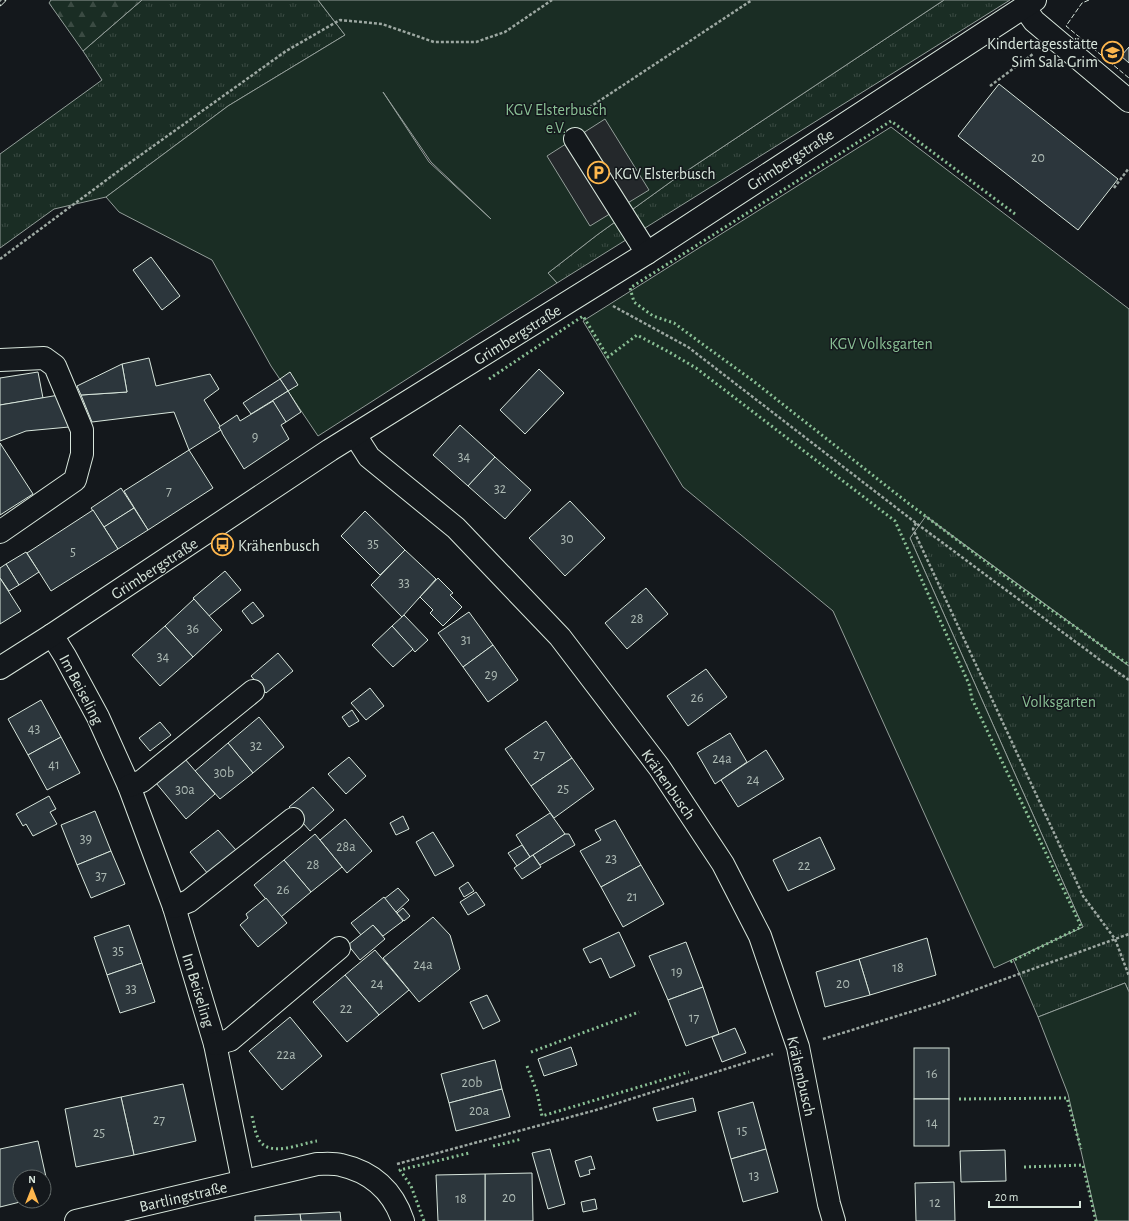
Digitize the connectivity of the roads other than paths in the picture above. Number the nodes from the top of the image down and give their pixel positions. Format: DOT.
graph roads {
  1 [pos="1030,3"];
  2 [pos="1129,101"];
  3 [pos="575,139"];
  4 [pos="646,253"];
  5 [pos="0,360"];
  6 [pos="355,435"];
  7 [pos="0,532"];
  8 [pos="52,635"];
  9 [pos="0,668"];
  10 [pos="253,691"];
  11 [pos="129,786"];
  12 [pos="293,819"];
  13 [pos="174,907"];
  14 [pos="339,948"];
  15 [pos="215,1044"];
  16 [pos="243,1182"];
  17 [pos="76,1221"];
  18 [pos="403,1221"];
  19 [pos="834,1221"];
  1 -- 2 [label="street"];
  1 -- 4 [label="street, Grimbergstraße"];
  3 -- 4 [label="street"];
  4 -- 6 [label="street, Grimbergstraße"];
  5 -- 7 [label="street"];
  6 -- 8 [label="street, Grimbergstraße"];
  6 -- 19 [label="street, Krähenbusch"];
  8 -- 9 [label="street, Grimbergstraße"];
  8 -- 11 [label="street, Im Beiseling"];
  10 -- 11 [label="street"];
  11 -- 13 [label="street, Im Beiseling"];
  12 -- 13 [label="street"];
  13 -- 15 [label="street, Im Beiseling"];
  14 -- 15 [label="street"];
  15 -- 16 [label="street, Im Beiseling"];
  16 -- 17 [label="street, Bartlingstraße"];
  16 -- 18 [label="street"];
}
